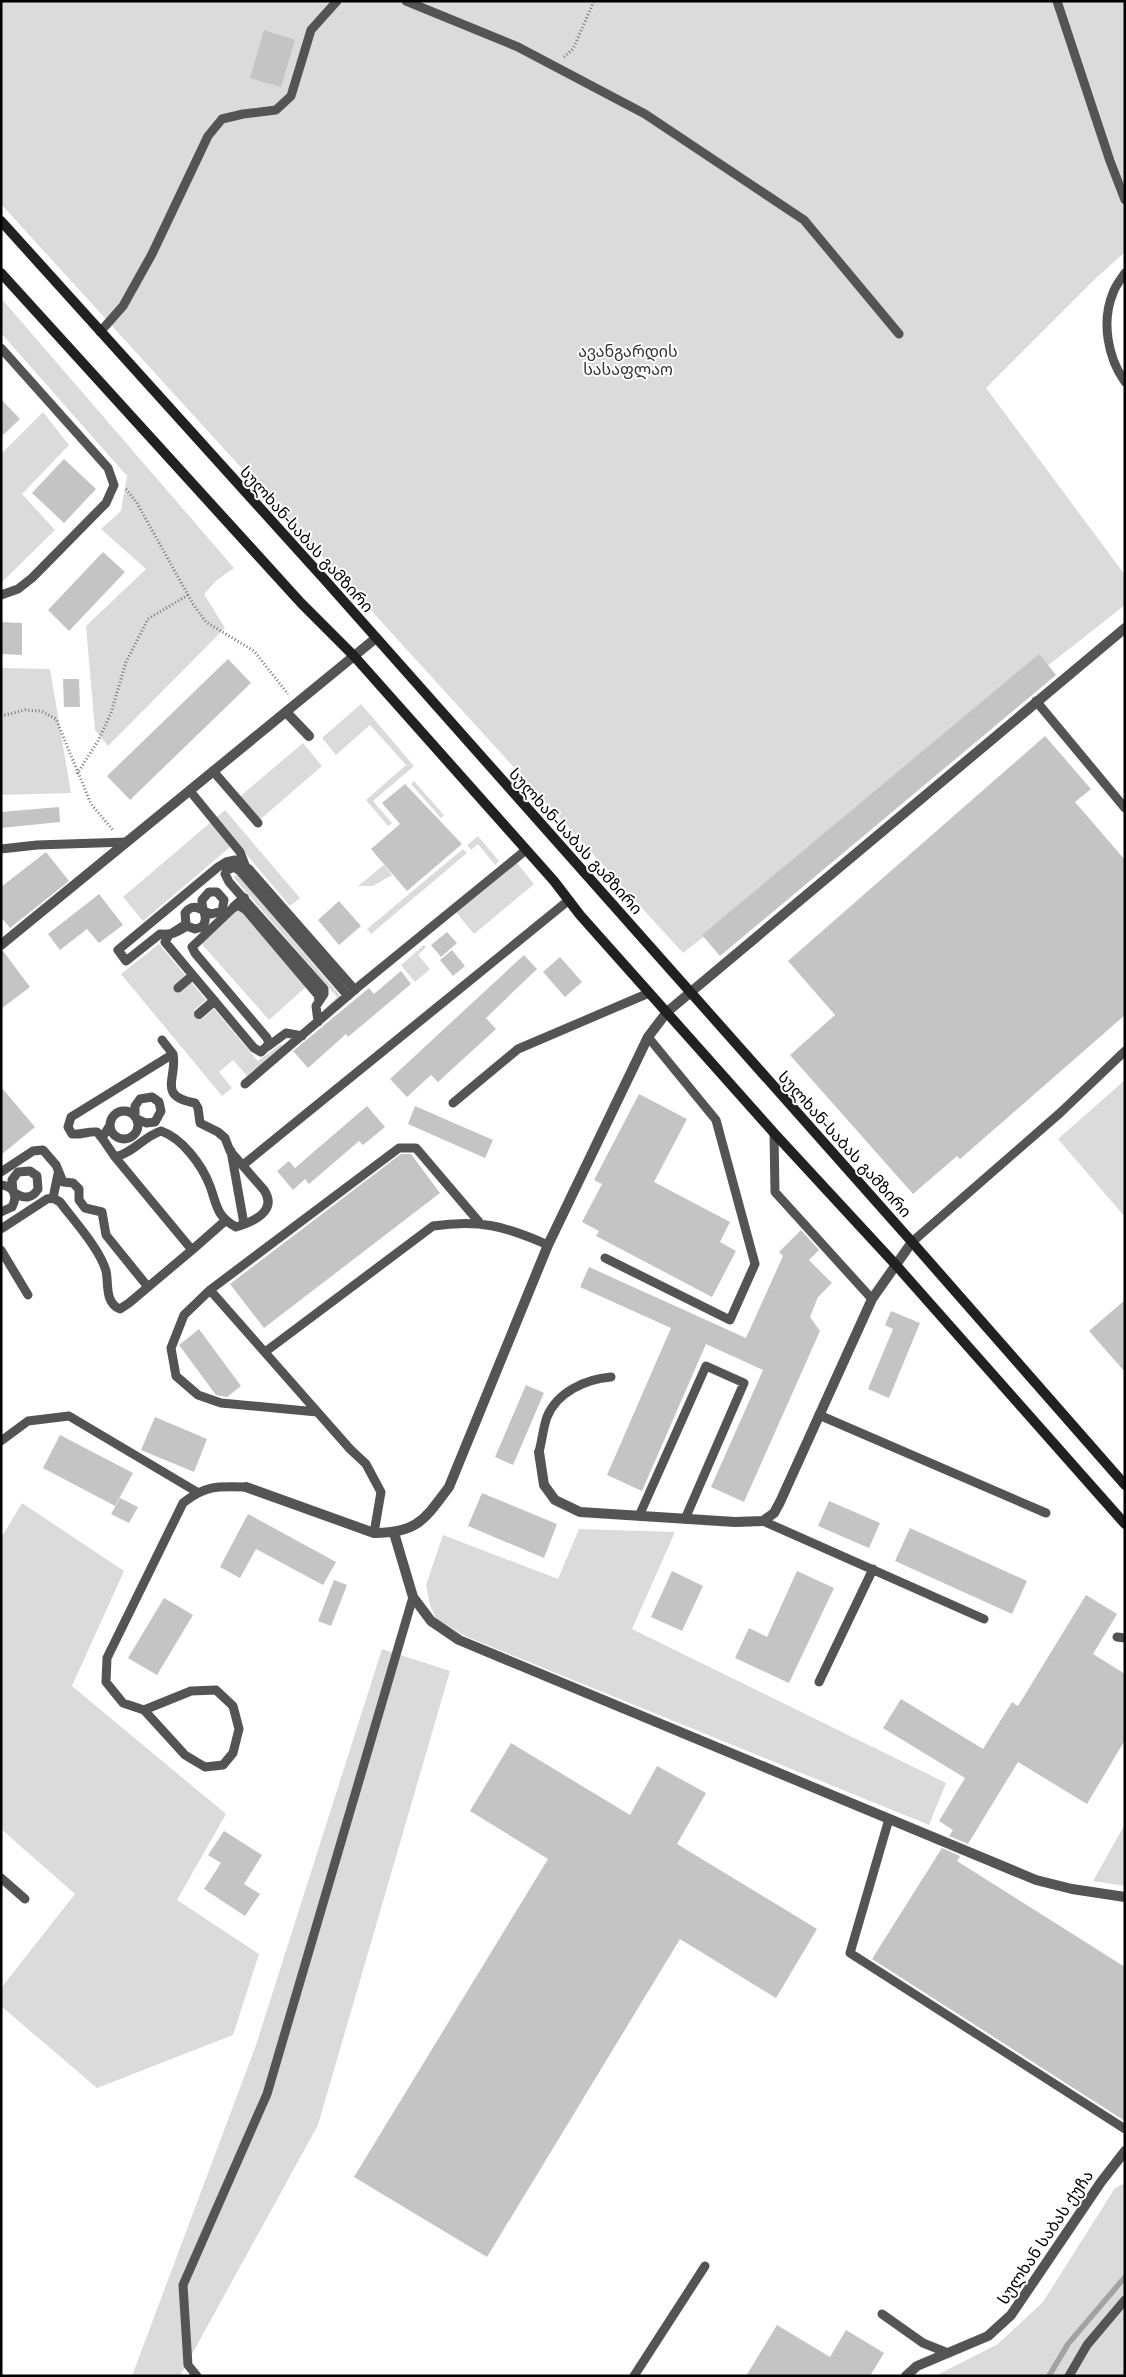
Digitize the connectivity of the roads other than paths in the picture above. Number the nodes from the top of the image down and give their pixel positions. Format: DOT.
graph roads {
  1 [pos="337,1"];
  2 [pos="406,1"];
  3 [pos="1057,1"];
  4 [pos="1125,200"];
  5 [pos="1,221"];
  6 [pos="1,273"];
  7 [pos="1125,273"];
  8 [pos="100,332"];
  9 [pos="899,334"];
  10 [pos="1,348"];
  11 [pos="1125,382"];
  12 [pos="1,595"];
  13 [pos="1125,628"];
  14 [pos="376,638"];
  15 [pos="354,656"];
  16 [pos="1036,701"];
  17 [pos="286,712"];
  18 [pos="309,736"];
  19 [pos="213,771"];
  20 [pos="190,791"];
  21 [pos="1125,808"];
  22 [pos="258,824"];
  23 [pos="127,842"];
  24 [pos="1,849"];
  25 [pos="526,850"];
  26 [pos="245,865"];
  27 [pos="244,898"];
  28 [pos="569,900"];
  29 [pos="234,907"];
  30 [pos="167,936"];
  31 [pos="303,937"];
  32 [pos="1,945"];
  33 [pos="192,976"];
  34 [pos="178,988"];
  35 [pos="690,992"];
  36 [pos="352,993"];
  37 [pos="649,993"];
  38 [pos="214,1001"];
  39 [pos="319,1001"];
  40 [pos="667,1012"];
  41 [pos="199,1014"];
  42 [pos="318,1022"];
  43 [pos="302,1036"];
  44 [pos="648,1037"];
  45 [pos="162,1040"];
  46 [pos="267,1048"];
  47 [pos="1125,1051"];
  48 [pos="173,1054"];
  49 [pos="245,1084"];
  50 [pos="453,1103"];
  51 [pos="110,1125"];
  52 [pos="774,1134"];
  53 [pos="102,1138"];
  54 [pos="230,1151"];
  55 [pos="115,1157"];
  56 [pos="242,1165"];
  57 [pos="1,1172"];
  58 [pos="58,1174"];
  59 [pos="1,1185"];
  60 [pos="53,1198"];
  61 [pos="1,1212"];
  62 [pos="225,1221"];
  63 [pos="479,1222"];
  64 [pos="244,1224"];
  65 [pos="1,1229"];
  66 [pos="912,1242"];
  67 [pos="548,1245"];
  68 [pos="1,1250"];
  69 [pos="192,1250"];
  70 [pos="604,1258"];
  71 [pos="895,1264"];
  72 [pos="148,1287"];
  73 [pos="210,1290"];
  74 [pos="28,1295"];
  75 [pos="872,1299"];
  76 [pos="264,1352"];
  77 [pos="611,1377"];
  78 [pos="318,1412"];
  79 [pos="819,1415"];
  80 [pos="1,1441"];
  81 [pos="539,1452"];
  82 [pos="1125,1485"];
  83 [pos="246,1487"];
  84 [pos="197,1492"];
  85 [pos="1046,1513"];
  86 [pos="639,1516"];
  87 [pos="685,1519"];
  88 [pos="763,1521"];
  89 [pos="1125,1524"];
  90 [pos="374,1533"];
  91 [pos="394,1533"];
  92 [pos="873,1569"];
  93 [pos="413,1597"];
  94 [pos="984,1619"];
  95 [pos="819,1682"];
  96 [pos="144,1710"];
  97 [pos="889,1819"];
  98 [pos="1,1878"];
  99 [pos="1125,1897"];
  100 [pos="25,1899"];
  101 [pos="1125,2129"];
  102 [pos="1125,2151"];
  103 [pos="705,2266"];
  104 [pos="1125,2300"];
  105 [pos="882,2314"];
  106 [pos="948,2353"];
  107 [pos="197,2376"];
  108 [pos="634,2376"];
  109 [pos="906,2376"];
  110 [pos="1069,2376"];
  1 -- 8 [label="lane"];
  2 -- 9 [label="lane"];
  3 -- 4 [label="lane"];
  5 -- 8 [label="main road, სულხან-საბას გამზირი"];
  6 -- 15 [label="main road"];
  7 -- 11 [label="lane"];
  8 -- 14 [label="main road, სულხან-საბას გამზირი"];
  10 -- 12 [label="lane"];
  13 -- 16 [label="street"];
  14 -- 15 [label="street"];
  14 -- 35 [label="main road, სულხან-საბას გამზირი"];
  15 -- 17 [label="street"];
  15 -- 25 [label="main road"];
  16 -- 21 [label="lane"];
  16 -- 35 [label="street"];
  17 -- 18 [label="street"];
  17 -- 19 [label="street"];
  19 -- 20 [label="street"];
  19 -- 22 [label="lane"];
  20 -- 23 [label="street"];
  20 -- 26 [label="lane"];
  23 -- 24 [label="lane"];
  23 -- 32 [label="street"];
  25 -- 28 [label="main road"];
  25 -- 36 [label="lane"];
  26 -- 30 [label="lane"];
  26 -- 31 [label="lane"];
  27 -- 29 [label="street"];
  27 -- 31 [label="lane"];
  27 -- 39 [label="lane"];
  28 -- 37 [label="main road"];
  28 -- 56 [label="lane"];
  29 -- 39 [label="lane"];
  29 -- 46 [label="lane"];
  30 -- 30 [label="lane"];
  30 -- 33 [label="lane"];
  31 -- 36 [label="lane"];
  33 -- 34 [label="lane"];
  33 -- 38 [label="lane"];
  35 -- 40 [label="street"];
  35 -- 66 [label="main road, სულხან-საბას გამზირი"];
  36 -- 42 [label="lane"];
  37 -- 40 [label="main road"];
  37 -- 50 [label="lane"];
  38 -- 41 [label="street"];
  38 -- 46 [label="lane"];
  39 -- 42 [label="lane"];
  40 -- 44 [label="street"];
  40 -- 52 [label="main road"];
  42 -- 43 [label="lane"];
  43 -- 46 [label="lane"];
  43 -- 49 [label="lane"];
  44 -- 67 [label="street"];
  44 -- 70 [label="lane"];
  45 -- 48 [label="lane"];
  47 -- 66 [label="lane"];
  48 -- 53 [label="lane"];
  48 -- 54 [label="lane"];
  51 -- 51 [label="lane"];
  51 -- 53 [label="lane"];
  52 -- 71 [label="main road"];
  52 -- 75 [label="lane"];
  53 -- 55 [label="lane"];
  54 -- 56 [label="lane"];
  54 -- 64 [label="lane"];
  55 -- 62 [label="lane"];
  55 -- 69 [label="lane"];
  56 -- 64 [label="lane"];
  57 -- 58 [label="lane"];
  58 -- 60 [label="lane"];
  58 -- 72 [label="lane"];
  59 -- 61 [label="lane"];
  60 -- 65 [label="lane"];
  60 -- 72 [label="lane"];
  62 -- 64 [label="lane"];
  62 -- 69 [label="lane"];
  63 -- 67 [label="lane"];
  63 -- 73 [label="lane"];
  63 -- 76 [label="lane"];
  66 -- 71 [label="street"];
  66 -- 82 [label="main road, სულხან-საბას გამზირი"];
  67 -- 91 [label="street"];
  68 -- 74 [label="lane"];
  69 -- 72 [label="lane"];
  71 -- 75 [label="street"];
  71 -- 89 [label="main road"];
  73 -- 76 [label="lane"];
  73 -- 78 [label="lane"];
  75 -- 79 [label="street"];
  76 -- 78 [label="lane"];
  77 -- 81 [label="lane"];
  78 -- 90 [label="lane"];
  79 -- 85 [label="lane"];
  79 -- 88 [label="street"];
  80 -- 84 [label="lane"];
  81 -- 86 [label="street"];
  83 -- 84 [label="lane"];
  83 -- 90 [label="street"];
  84 -- 96 [label="lane"];
  86 -- 87 [label="street"];
  86 -- 87 [label="lane"];
  87 -- 88 [label="street"];
  88 -- 92 [label="lane"];
  90 -- 91 [label="street"];
  91 -- 93 [label="street"];
  92 -- 94 [label="lane"];
  92 -- 95 [label="lane"];
  93 -- 97 [label="street"];
  93 -- 107 [label="lane"];
  96 -- 96 [label="lane"];
  97 -- 99 [label="street"];
  97 -- 101 [label="lane"];
  98 -- 100 [label="lane"];
  102 -- 106 [label="street, სულხან საბას ქუჩა"];
  103 -- 108 [label="lane"];
  104 -- 110 [label="lane"];
  105 -- 106 [label="lane"];
  106 -- 109 [label="street, სულხან საბას ქუჩა"];
}
